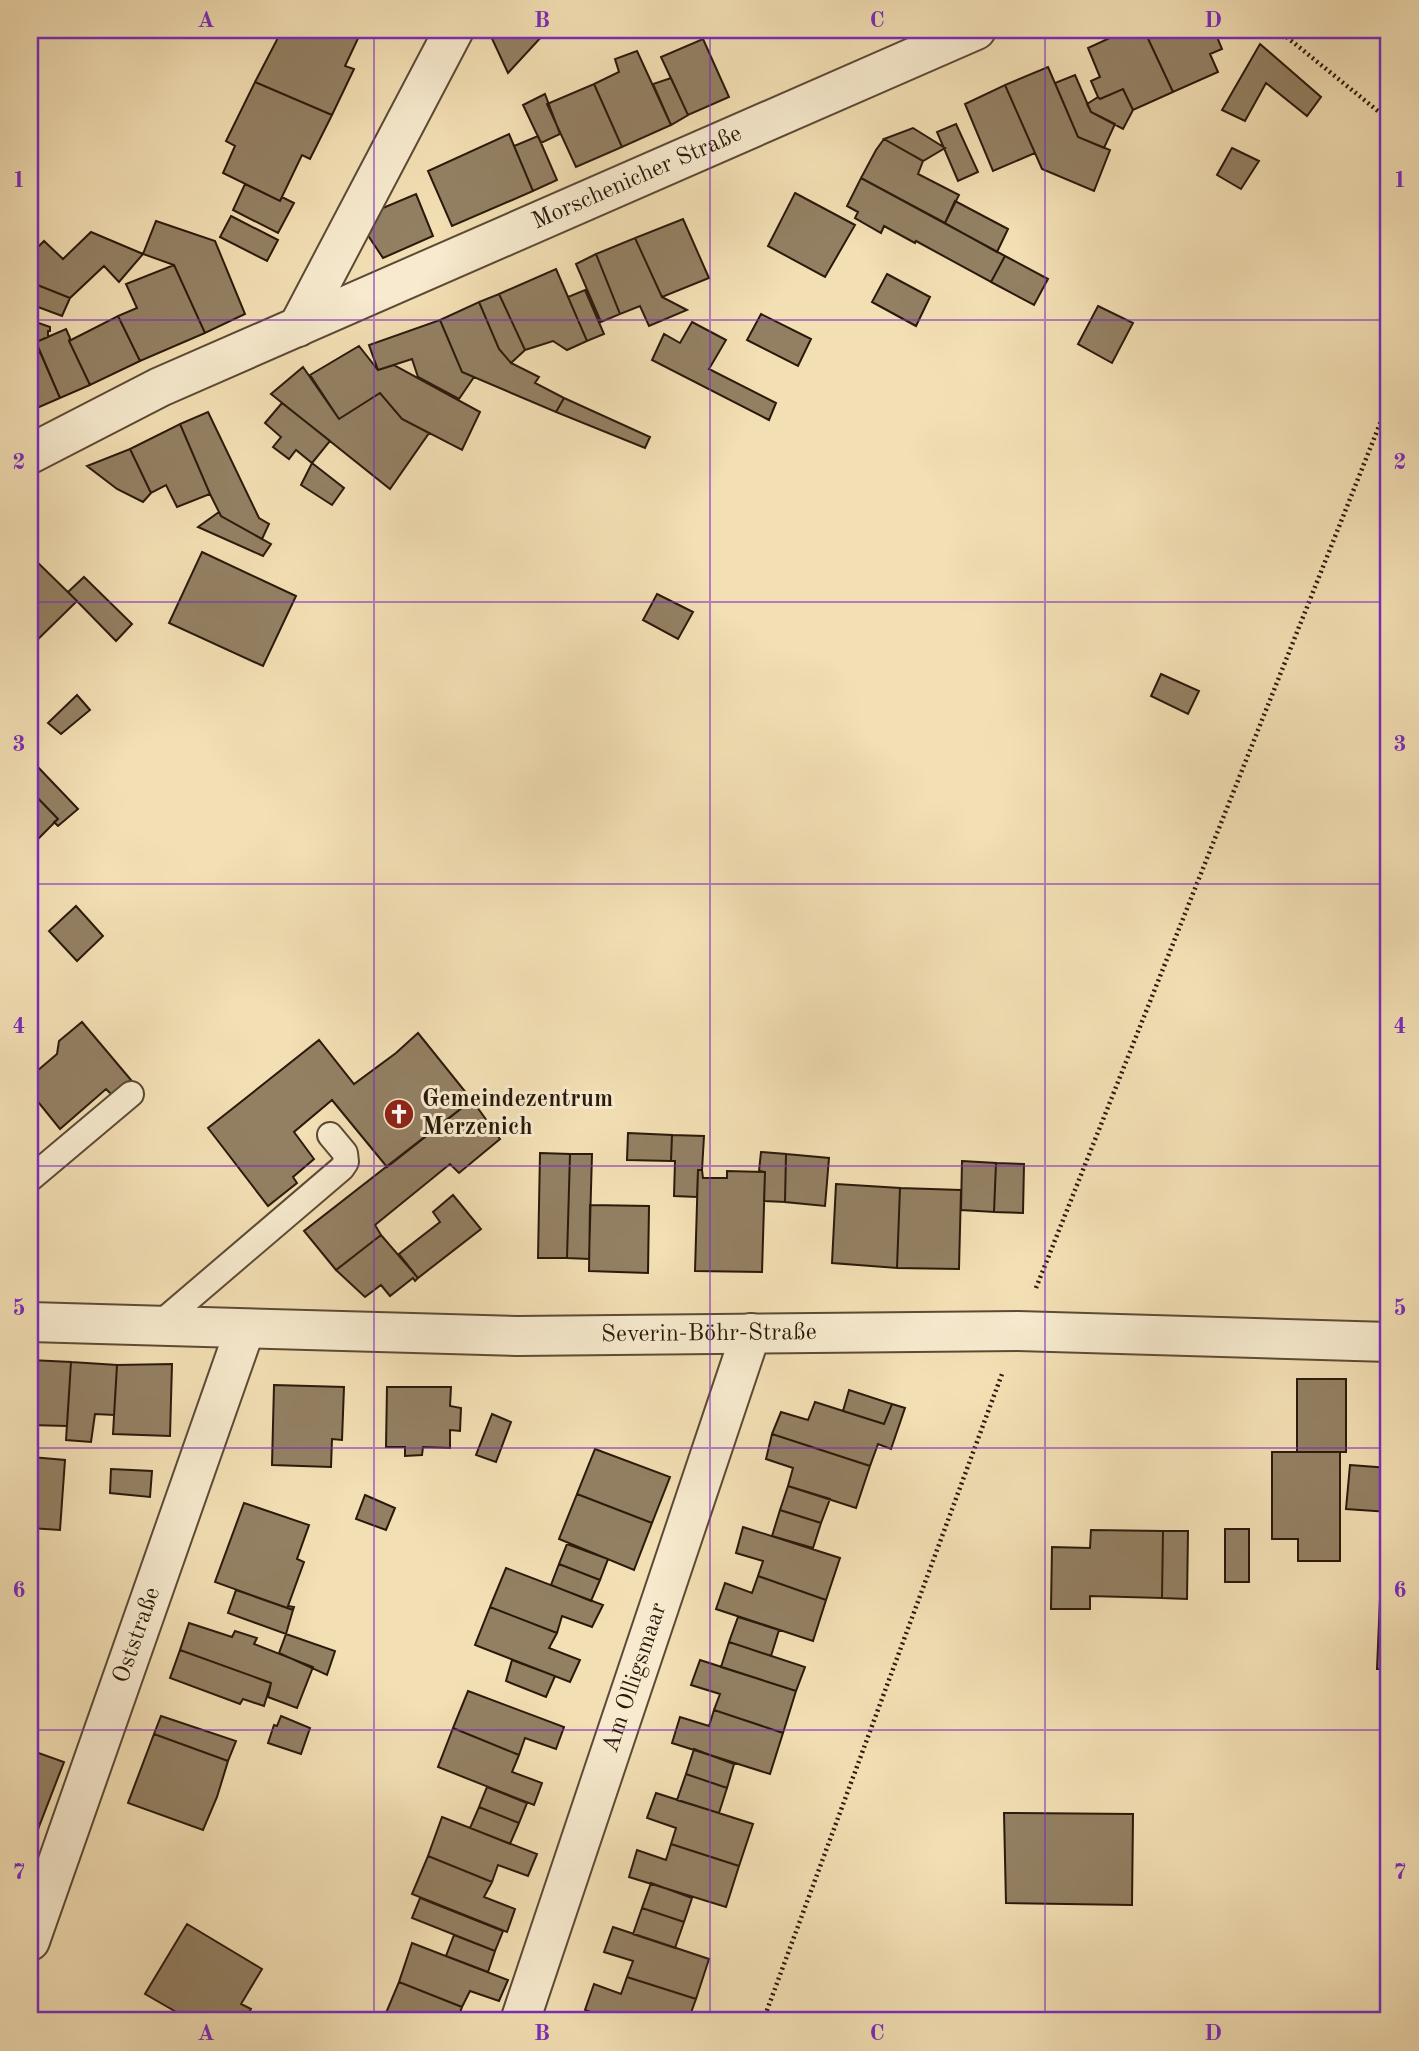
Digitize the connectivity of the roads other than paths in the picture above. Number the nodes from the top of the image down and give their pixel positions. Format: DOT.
graph roads {
  1 [pos="454,30"];
  2 [pos="976,30"];
  3 [pos="298,327"];
  4 [pos="30,454"];
  5 [pos="131,1094"];
  6 [pos="330,1135"];
  7 [pos="30,1179"];
  8 [pos="30,1322"];
  9 [pos="157,1326"];
  10 [pos="244,1329"];
  11 [pos="751,1334"];
  12 [pos="1389,1342"];
  13 [pos="30,1941"];
  14 [pos="520,2021"];
  1 -- 3 [label="street"];
  2 -- 3 [label="street, Morschenicher Straße"];
  3 -- 4 [label="street, Morschenicher Straße"];
  5 -- 7 [label="lane"];
  6 -- 9 [label="lane"];
  8 -- 9 [label="street, Severin-Böhr-Straße"];
  9 -- 10 [label="street, Severin-Böhr-Straße"];
  10 -- 11 [label="street, Severin-Böhr-Straße"];
  10 -- 13 [label="street, Oststraße"];
  11 -- 12 [label="street, Severin-Böhr-Straße"];
  11 -- 14 [label="street, Am Olligsmaar"];
}
